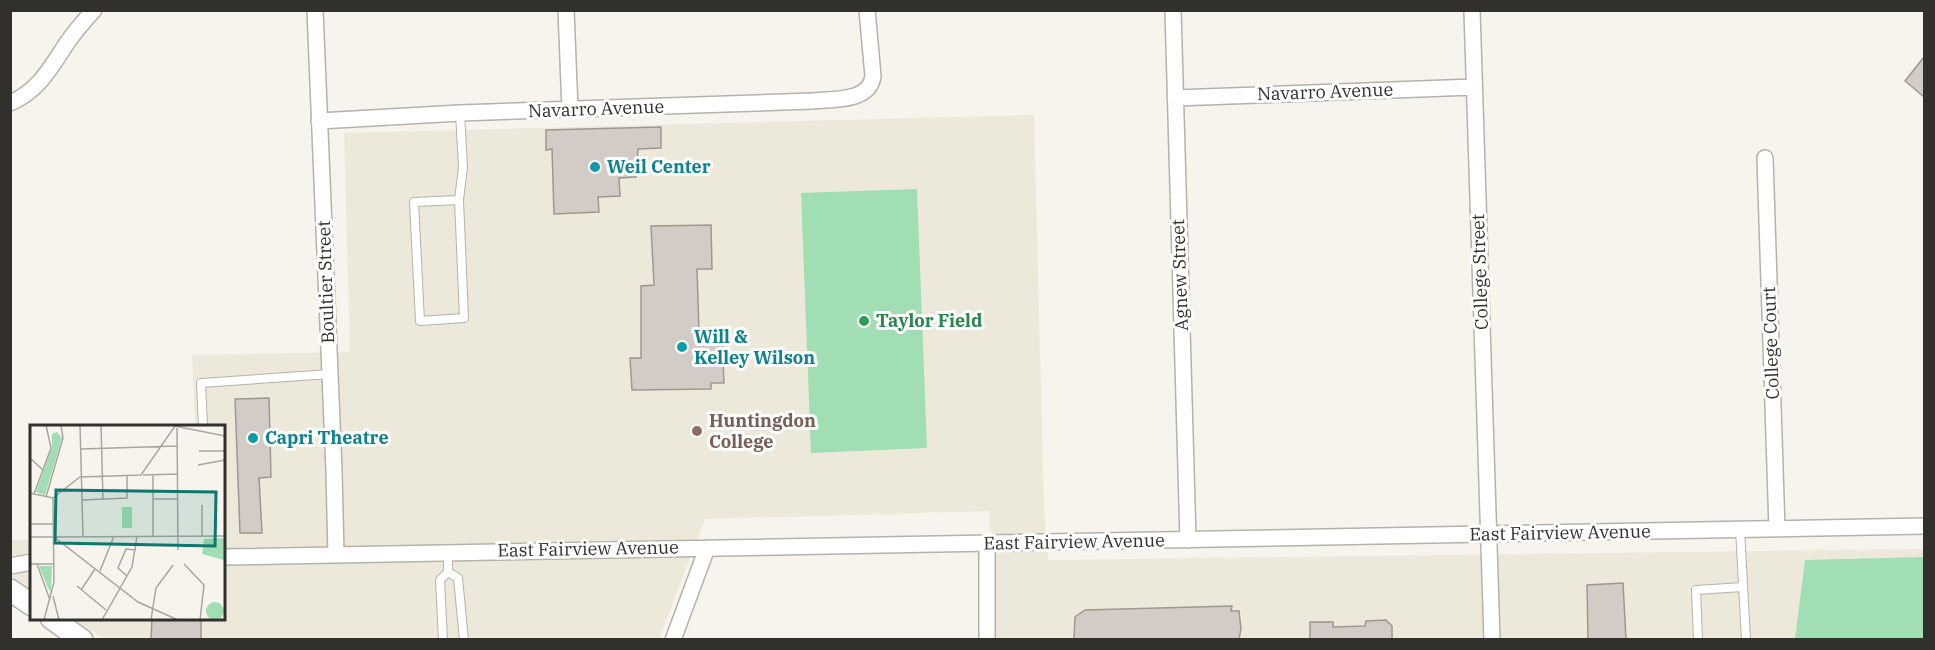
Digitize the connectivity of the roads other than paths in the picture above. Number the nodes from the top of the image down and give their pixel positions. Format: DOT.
graph roads {
  1 [pos="94,10"];
  2 [pos="315,10"];
  3 [pos="566,10"];
  4 [pos="867,10"];
  5 [pos="1173,10"];
  6 [pos="1472,10"];
  7 [pos="1474,87"];
  8 [pos="1175,98"];
  9 [pos="10,103"];
  10 [pos="570,110"];
  11 [pos="460,113"];
  12 [pos="319,121"];
  13 [pos="1765,158"];
  14 [pos="459,200"];
  15 [pos="330,374"];
  16 [pos="202,425"];
  17 [pos="1924,526"];
  18 [pos="1740,529"];
  19 [pos="1777,529"];
  20 [pos="1488,534"];
  21 [pos="1188,540"];
  22 [pos="987,543"];
  23 [pos="707,548"];
  24 [pos="448,551"];
  25 [pos="336,554"];
  26 [pos="225,557"];
  27 [pos="30,562"];
  28 [pos="10,566"];
  29 [pos="448,572"];
  30 [pos="1743,586"];
  31 [pos="10,590"];
  32 [pos="30,604"];
  33 [pos="54,620"];
  34 [pos="80,639"];
  35 [pos="443,639"];
  36 [pos="464,639"];
  37 [pos="673,639"];
  38 [pos="987,639"];
  39 [pos="1492,639"];
  40 [pos="1698,639"];
  41 [pos="1746,639"];
  1 -- 9 [label="street"];
  2 -- 12 [label="street, Boultier Street"];
  3 -- 10 [label="street"];
  4 -- 10 [label="street, Navarro Avenue"];
  5 -- 8 [label="street, Agnew Street"];
  6 -- 7 [label="street, College Street"];
  7 -- 8 [label="street, Navarro Avenue"];
  7 -- 20 [label="street, College Street"];
  8 -- 21 [label="street, Agnew Street"];
  10 -- 11 [label="street, Navarro Avenue"];
  11 -- 12 [label="street, Navarro Avenue"];
  11 -- 14 [label="lane"];
  12 -- 15 [label="street, Boultier Street"];
  13 -- 19 [label="street, College Court"];
  14 -- 14 [label="lane"];
  15 -- 16 [label="lane"];
  15 -- 25 [label="street, Boultier Street"];
  17 -- 19 [label="street, East Fairview Avenue"];
  18 -- 19 [label="street, East Fairview Avenue"];
  18 -- 20 [label="street, East Fairview Avenue"];
  18 -- 30 [label="lane"];
  20 -- 21 [label="street, East Fairview Avenue"];
  20 -- 39 [label="street, College Street"];
  21 -- 22 [label="street, East Fairview Avenue"];
  22 -- 23 [label="street, East Fairview Avenue"];
  22 -- 38 [label="street"];
  23 -- 24 [label="street, East Fairview Avenue"];
  23 -- 37 [label="street"];
  24 -- 25 [label="street, East Fairview Avenue"];
  24 -- 29 [label="lane"];
  25 -- 26 [label="street, East Fairview Avenue"];
  27 -- 28 [label="street"];
  29 -- 35 [label="lane"];
  29 -- 36 [label="lane"];
  30 -- 40 [label="lane"];
  30 -- 41 [label="lane"];
  31 -- 32 [label="main road"];
  33 -- 34 [label="main road"];
}
